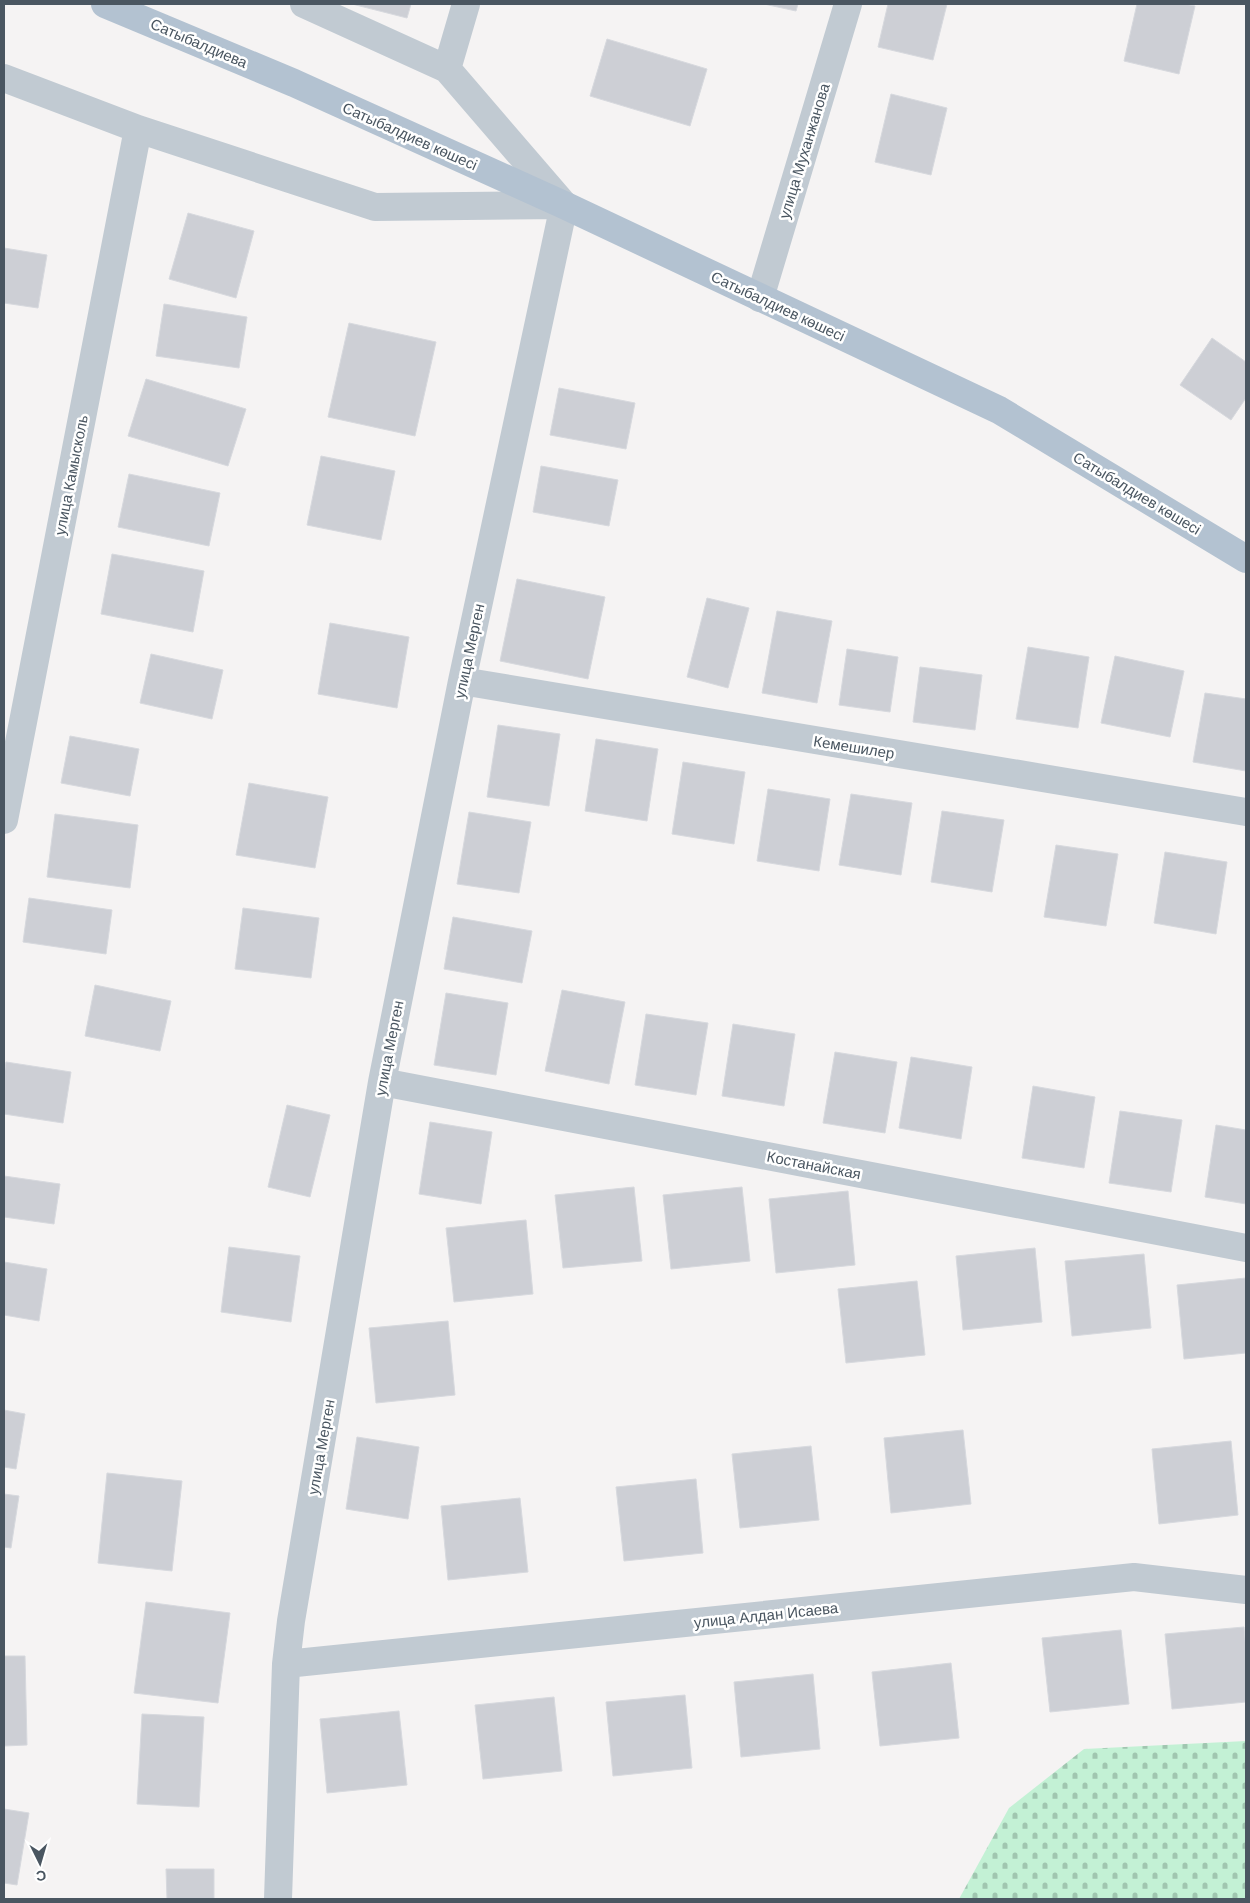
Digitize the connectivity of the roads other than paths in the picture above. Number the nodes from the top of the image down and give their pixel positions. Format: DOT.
graph roads {
  1 [pos="105,4"];
  2 [pos="304,4"];
  3 [pos="466,4"];
  4 [pos="848,4"];
  5 [pos="447,69"];
  6 [pos="4,78"];
  7 [pos="294,83"];
  8 [pos="138,130"];
  9 [pos="564,205"];
  10 [pos="760,298"];
  11 [pos="1246,559"];
  12 [pos="462,681"];
  13 [pos="1246,812"];
  14 [pos="4,820"];
  15 [pos="382,1082"];
  16 [pos="1246,1248"];
  17 [pos="1246,1590"];
  18 [pos="286,1664"];
  19 [pos="278,1899"];
  1 -- 7 [label="main road, Сатыбалдиева"];
  2 -- 5 [label="street"];
  3 -- 5 [label="street"];
  4 -- 10 [label="street, улица Муханжанова"];
  5 -- 9 [label="street"];
  6 -- 8 [label="street"];
  7 -- 9 [label="main road, Сатыбалдиев көшесі"];
  8 -- 9 [label="street"];
  8 -- 14 [label="street, улица Камысколь"];
  9 -- 10 [label="main road, Сатыбалдиев көшесі"];
  9 -- 12 [label="street, улица Мерген"];
  10 -- 11 [label="main road, Сатыбалдиев көшесі"];
  12 -- 13 [label="street, Кемешилер"];
  12 -- 15 [label="street, улица Мерген"];
  15 -- 16 [label="street, Костанайская"];
  15 -- 18 [label="street, улица Мерген"];
  17 -- 18 [label="street, улица Алдан Исаева"];
  18 -- 19 [label="street, улица Мерген"];
}
